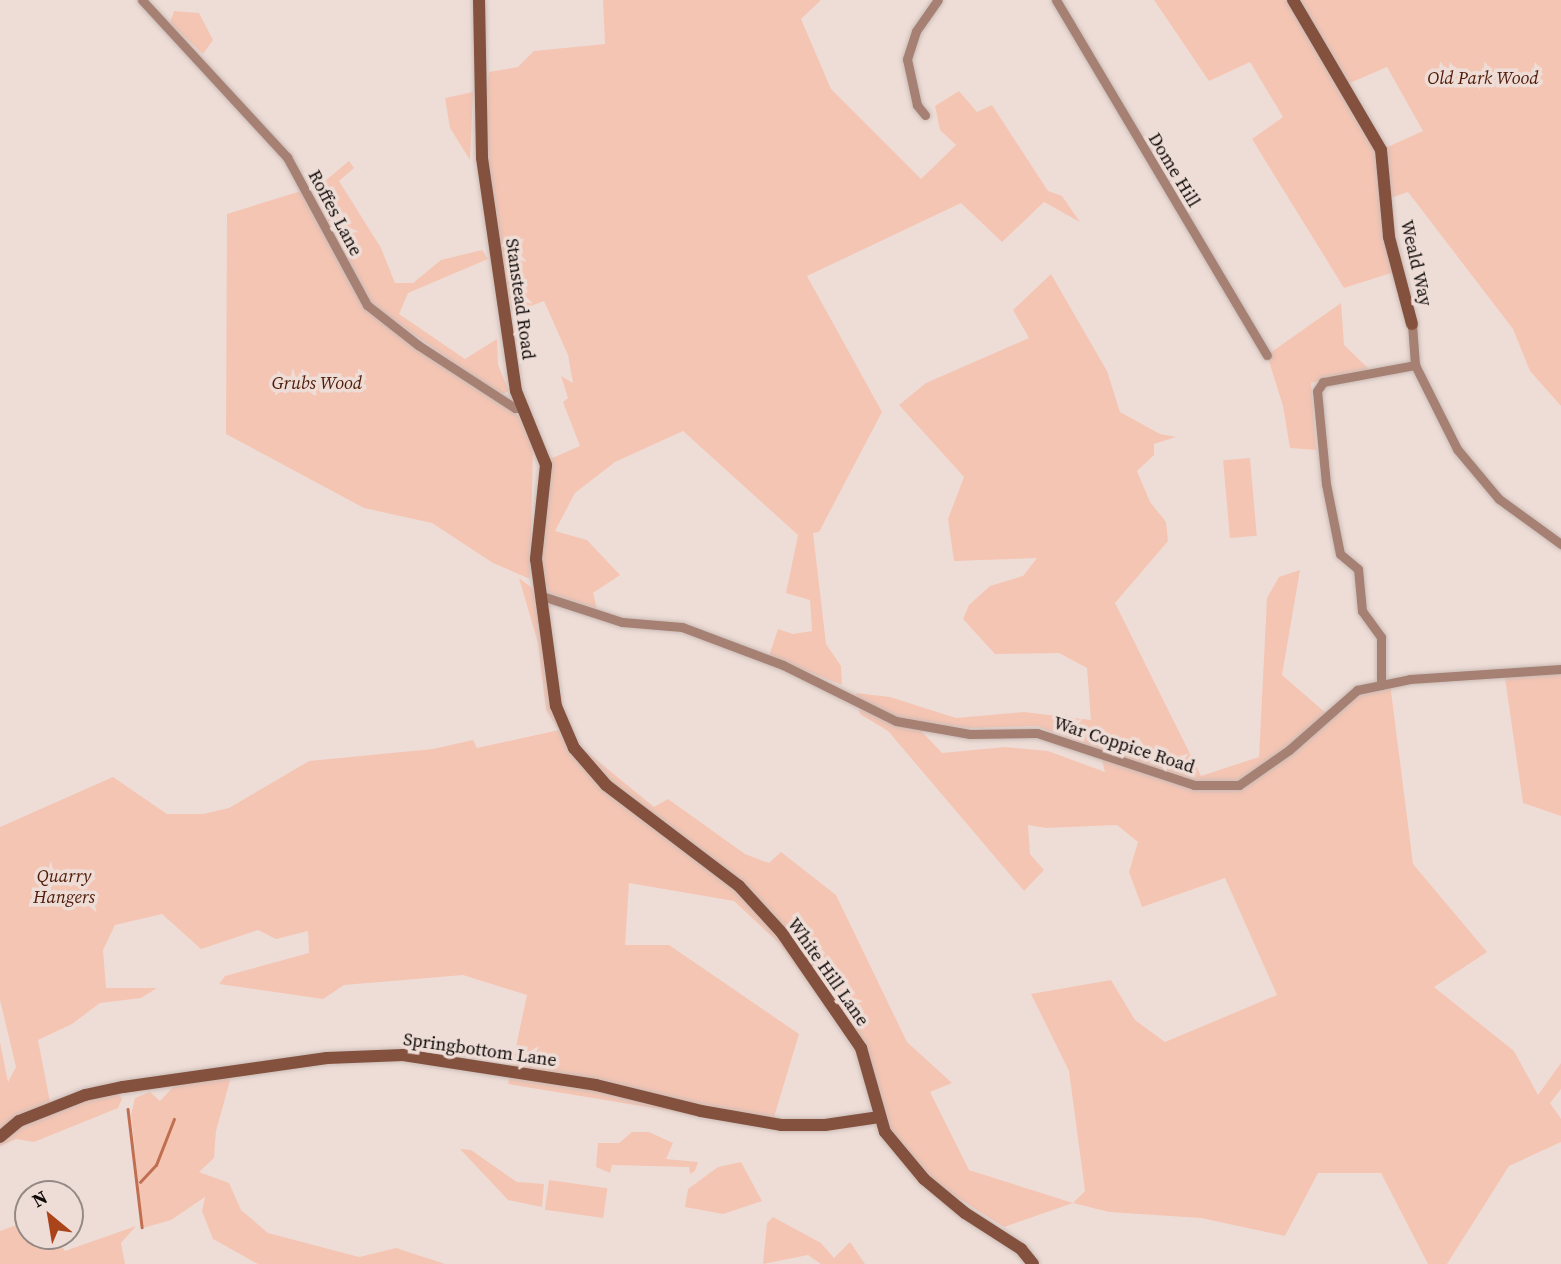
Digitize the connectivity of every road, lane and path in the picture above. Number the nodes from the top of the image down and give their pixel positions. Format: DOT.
graph roads {
  1 [pos="142,0"];
  2 [pos="479,0"];
  3 [pos="938,0"];
  4 [pos="1056,0"];
  5 [pos="1293,0"];
  6 [pos="925,115"];
  7 [pos="1412,324"];
  8 [pos="1267,355"];
  9 [pos="1415,365"];
  10 [pos="524,408"];
  11 [pos="1561,544"];
  12 [pos="542,596"];
  13 [pos="1561,669"];
  14 [pos="1381,685"];
  15 [pos="879,1117"];
  16 [pos="0,1137"];
  17 [pos="1033,1264"];
  1 -- 10 [label="street, Roffes Lane"];
  2 -- 10 [label="street, Stanstead Road"];
  3 -- 6 [label="street"];
  4 -- 8 [label="street, Dome Hill"];
  5 -- 7 [label="street, Weald Way"];
  7 -- 9 [label="street, Weald Way"];
  9 -- 11 [label="street, Weald Way"];
  9 -- 14 [label="street"];
  10 -- 12 [label="street, Stanstead Road"];
  12 -- 14 [label="street, War Coppice Road"];
  12 -- 15 [label="street, White Hill Lane"];
  13 -- 14 [label="street, War Coppice Road"];
  15 -- 16 [label="street, Springbottom Lane"];
  15 -- 17 [label="street, White Hill Lane"];
}
